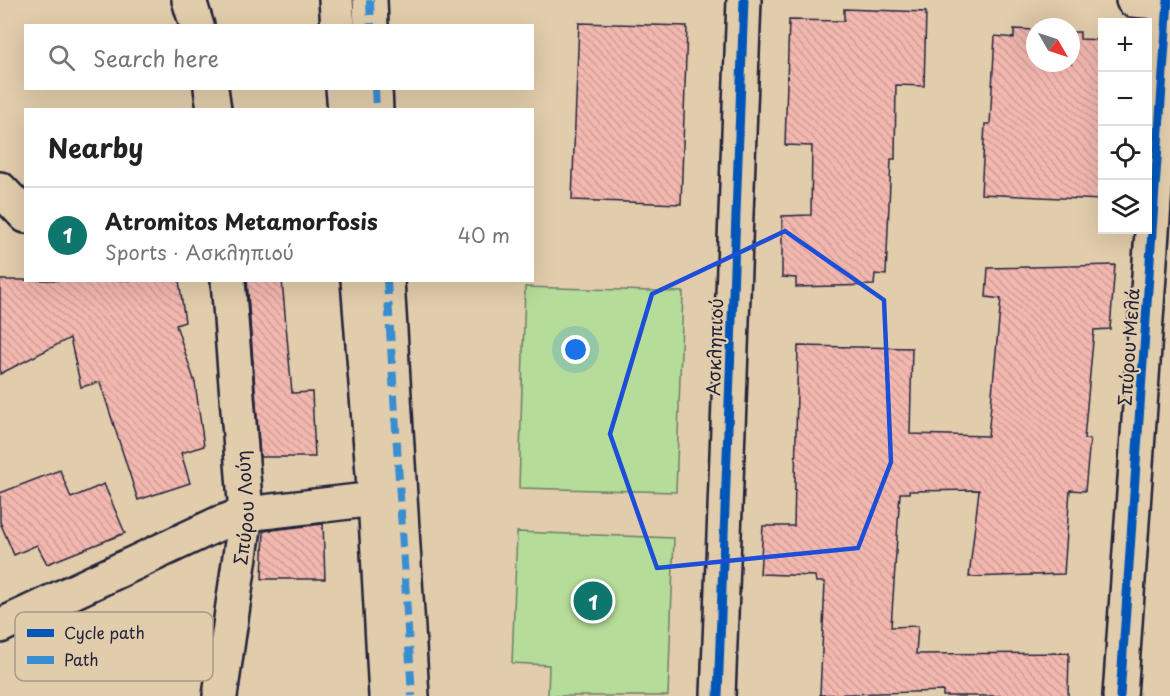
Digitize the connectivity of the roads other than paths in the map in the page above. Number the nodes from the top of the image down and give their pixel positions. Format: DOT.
graph roads {
  1 [pos="189,0"];
  2 [pos="336,0"];
  3 [pos="370,0"];
  4 [pos="744,0"];
  5 [pos="1133,0"];
  6 [pos="1169,2"];
  7 [pos="196,24"];
  8 [pos="338,24"];
  9 [pos="371,24"];
  10 [pos="211,90"];
  11 [pos="343,90"];
  12 [pos="375,90"];
  13 [pos="214,108"];
  14 [pos="345,108"];
  15 [pos="376,108"];
  16 [pos="0,189"];
  17 [pos="24,214"];
  18 [pos="228,282"];
  19 [pos="358,282"];
  20 [pos="387,282"];
  21 [pos="375,499"];
  22 [pos="246,514"];
  23 [pos="17,612"];
  24 [pos="220,696"];
  25 [pos="386,696"];
  26 [pos="412,696"];
  27 [pos="718,696"];
  28 [pos="1120,696"];
  1 -- 7 [label="street"];
  2 -- 8 [label="street"];
  3 -- 9 [label="street"];
  4 -- 27 [label="street, Ασκληπιού"];
  5 -- 6 [label="street"];
  6 -- 28 [label="street, Σπύρου Μελά"];
  10 -- 13 [label="street"];
  11 -- 14 [label="street"];
  12 -- 15 [label="street"];
  16 -- 17 [label="street"];
  18 -- 22 [label="street, Σπύρου Λούη"];
  19 -- 21 [label="street"];
  20 -- 26 [label="street"];
  21 -- 22 [label="street"];
  21 -- 25 [label="street"];
  22 -- 23 [label="street"];
  22 -- 24 [label="street, Σπύρου Λούη"];
}
